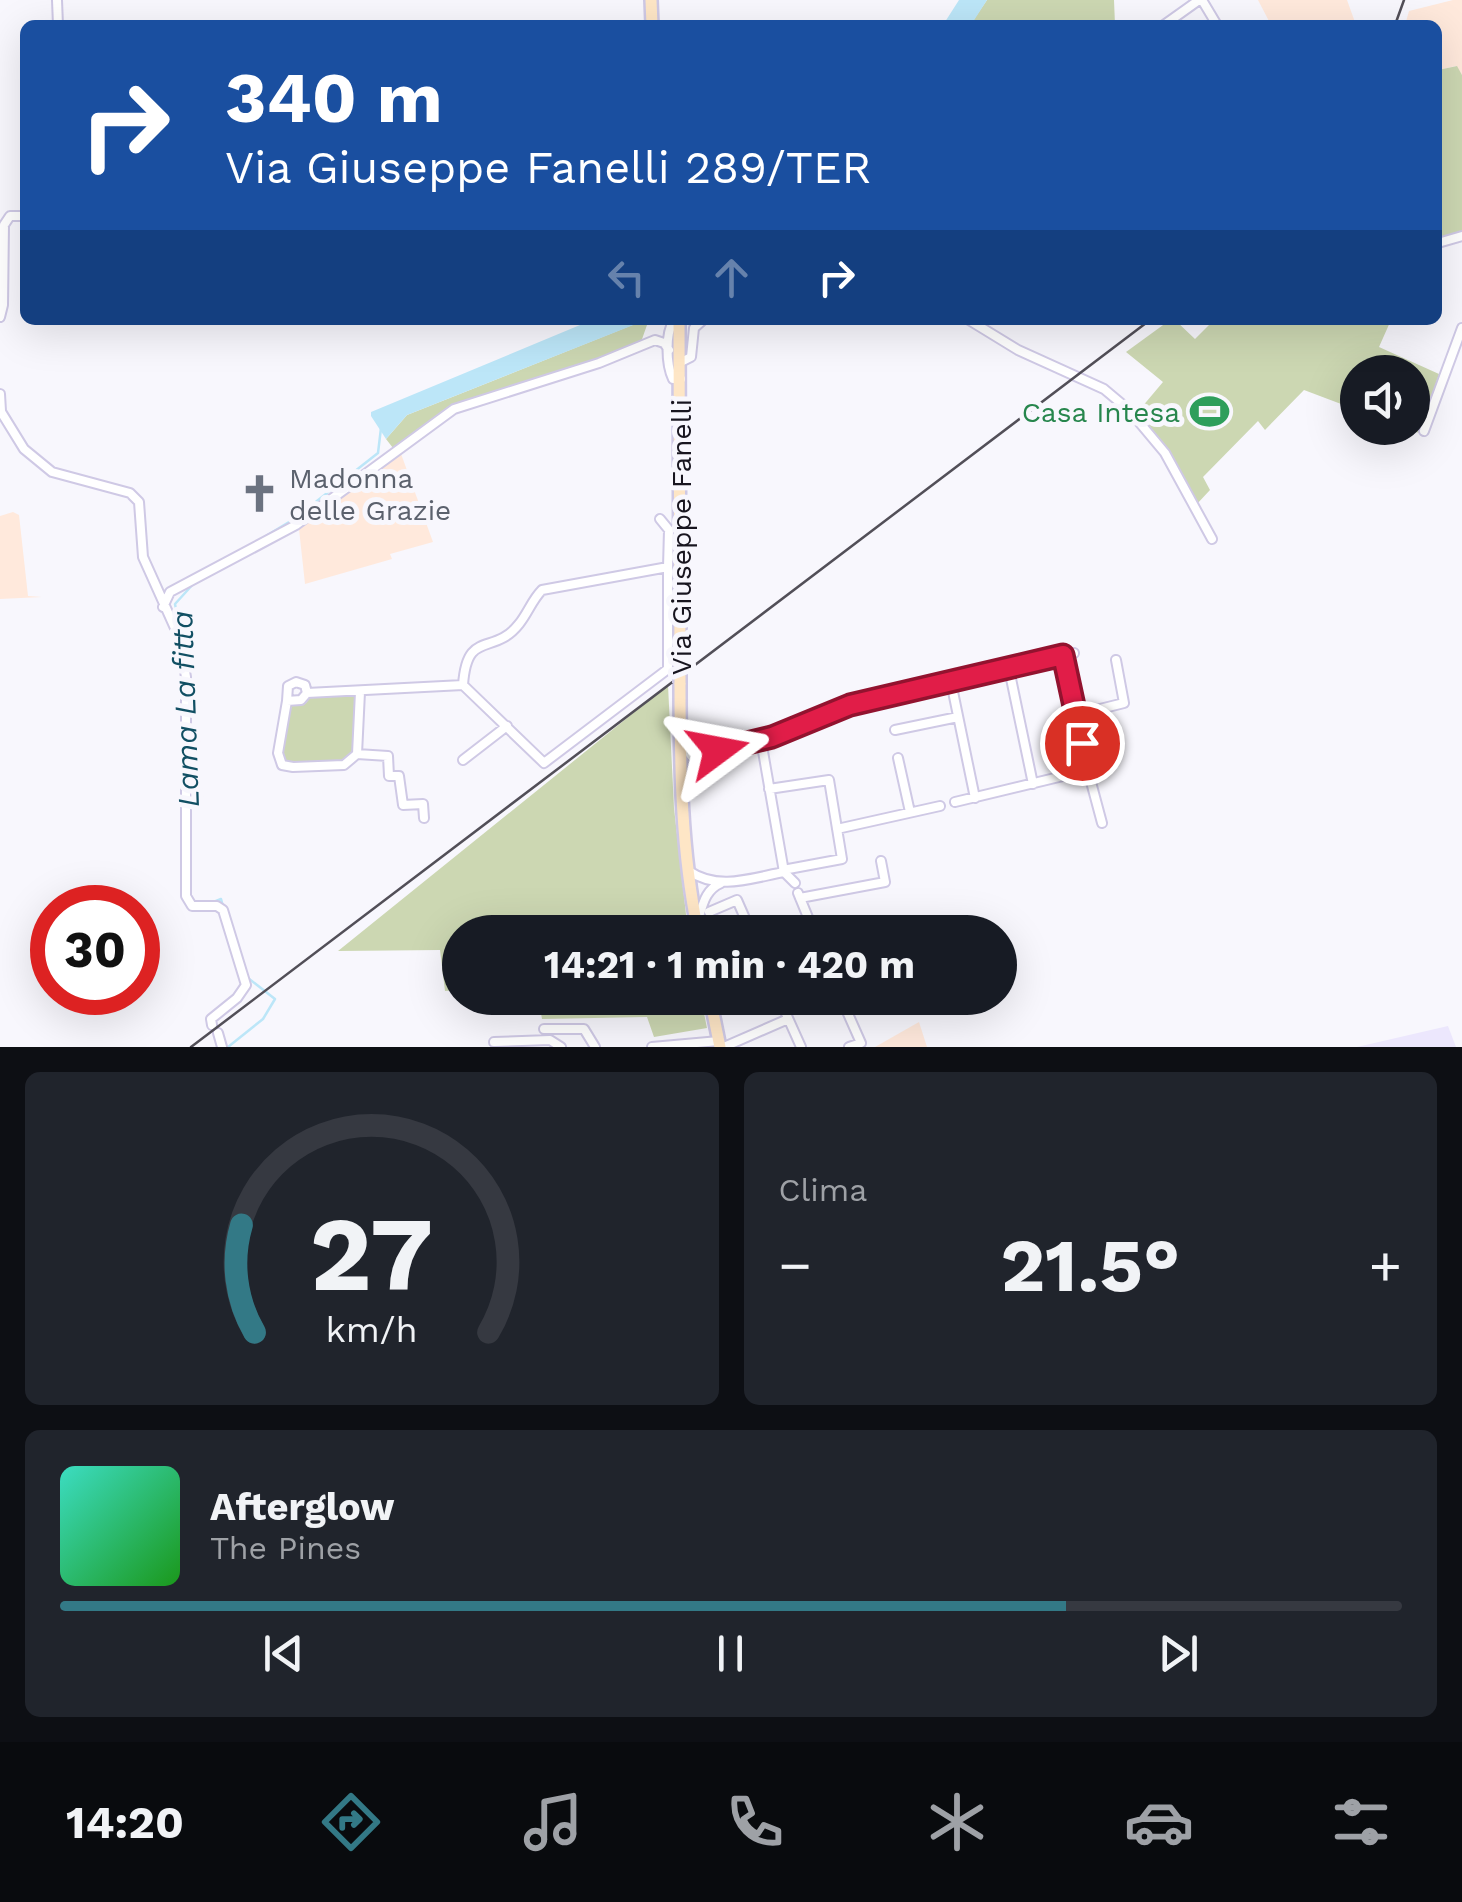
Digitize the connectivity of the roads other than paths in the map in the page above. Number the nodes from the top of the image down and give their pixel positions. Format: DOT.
graph roads {
  1 [pos="1200,0"];
  2 [pos="1171,20"];
  3 [pos="20,216"];
  4 [pos="0,317"];
  5 [pos="672,325"];
  6 [pos="677,325"];
  7 [pos="697,325"];
  8 [pos="977,325"];
  9 [pos="1462,328"];
  10 [pos="669,350"];
  11 [pos="681,362"];
  12 [pos="681,380"];
  13 [pos="0,394"];
  14 [pos="1,410"];
  15 [pos="1430,415"];
  16 [pos="660,519"];
  17 [pos="1212,539"];
  18 [pos="668,567"];
  19 [pos="153,583"];
  20 [pos="174,590"];
  21 [pos="163,606"];
  22 [pos="1074,653"];
  23 [pos="1063,655"];
  24 [pos="1116,660"];
  25 [pos="1009,669"];
  26 [pos="951,682"];
  27 [pos="463,685"];
  28 [pos="360,692"];
  29 [pos="307,694"];
  30 [pos="287,701"];
  31 [pos="1076,715"];
  32 [pos="958,717"];
  33 [pos="507,726"];
  34 [pos="895,730"];
  35 [pos="761,740"];
  36 [pos="700,753"];
  37 [pos="357,754"];
  38 [pos="898,758"];
  39 [pos="463,760"];
  40 [pos="1088,770"];
  41 [pos="1032,784"];
  42 [pos="769,789"];
  43 [pos="975,798"];
  44 [pos="955,802"];
  45 [pos="940,806"];
  46 [pos="910,812"];
  47 [pos="424,818"];
  48 [pos="1102,823"];
  49 [pos="837,829"];
  50 [pos="881,861"];
  51 [pos="686,868"];
  52 [pos="784,871"];
  53 [pos="708,884"];
  54 [pos="689,888"];
  55 [pos="798,892"];
  56 [pos="710,912"];
  57 [pos="694,915"];
  58 [pos="700,915"];
  59 [pos="744,915"];
  60 [pos="807,915"];
  61 [pos="714,1015"];
  62 [pos="786,1015"];
  63 [pos="849,1015"];
  64 [pos="788,1019"];
  65 [pos="544,1029"];
  66 [pos="494,1042"];
  67 [pos="721,1045"];
  68 [pos="222,1047"];
  69 [pos="561,1047"];
  70 [pos="595,1047"];
  71 [pos="652,1047"];
  72 [pos="800,1047"];
  73 [pos="849,1047"];
  1 -- 2 [label="street"];
  3 -- 4 [label="street"];
  5 -- 10 [label="street"];
  6 -- 11 [label="main road, Via Giuseppe Fanelli"];
  7 -- 11 [label="street"];
  8 -- 17 [label="street"];
  9 -- 15 [label="street"];
  10 -- 12 [label="street"];
  10 -- 20 [label="street"];
  11 -- 12 [label="main road, Via Giuseppe Fanelli"];
  12 -- 51 [label="main road, Via Giuseppe Fanelli, bridge"];
  13 -- 14 [label="street"];
  14 -- 19 [label="street"];
  16 -- 18 [label="street"];
  18 -- 27 [label="street"];
  18 -- 33 [label="street"];
  19 -- 20 [label="street"];
  19 -- 21 [label="street"];
  20 -- 21 [label="street"];
  21 -- 68 [label="street"];
  22 -- 23 [label="street"];
  23 -- 25 [label="street"];
  23 -- 31 [label="street"];
  23 -- 40 [label="street"];
  24 -- 31 [label="street"];
  25 -- 26 [label="street"];
  25 -- 41 [label="street"];
  26 -- 32 [label="street"];
  26 -- 35 [label="street"];
  27 -- 28 [label="street"];
  27 -- 33 [label="street"];
  28 -- 29 [label="street"];
  28 -- 37 [label="street"];
  29 -- 30 [label="street"];
  29 -- 30 [label="street"];
  30 -- 37 [label="street"];
  31 -- 40 [label="street"];
  32 -- 34 [label="street"];
  32 -- 43 [label="street"];
  33 -- 39 [label="street"];
  35 -- 36 [label="street"];
  35 -- 42 [label="street"];
  37 -- 47 [label="street"];
  38 -- 46 [label="street"];
  40 -- 41 [label="street"];
  40 -- 48 [label="street"];
  41 -- 43 [label="street"];
  42 -- 49 [label="street"];
  42 -- 52 [label="street"];
  43 -- 44 [label="street"];
  45 -- 46 [label="street"];
  46 -- 49 [label="street"];
  49 -- 52 [label="street"];
  50 -- 55 [label="street"];
  51 -- 53 [label="street"];
  51 -- 54 [label="main road, Via Giuseppe Fanelli"];
  52 -- 53 [label="street"];
  52 -- 55 [label="street"];
  53 -- 54 [label="street"];
  53 -- 58 [label="street"];
  54 -- 57 [label="main road, Via Giuseppe Fanelli"];
  55 -- 60 [label="street"];
  56 -- 59 [label="street"];
  61 -- 67 [label="main road"];
  62 -- 64 [label="street"];
  63 -- 73 [label="street"];
  64 -- 67 [label="street"];
  64 -- 72 [label="street"];
  65 -- 70 [label="street"];
  66 -- 69 [label="street"];
  67 -- 71 [label="street"];
}
